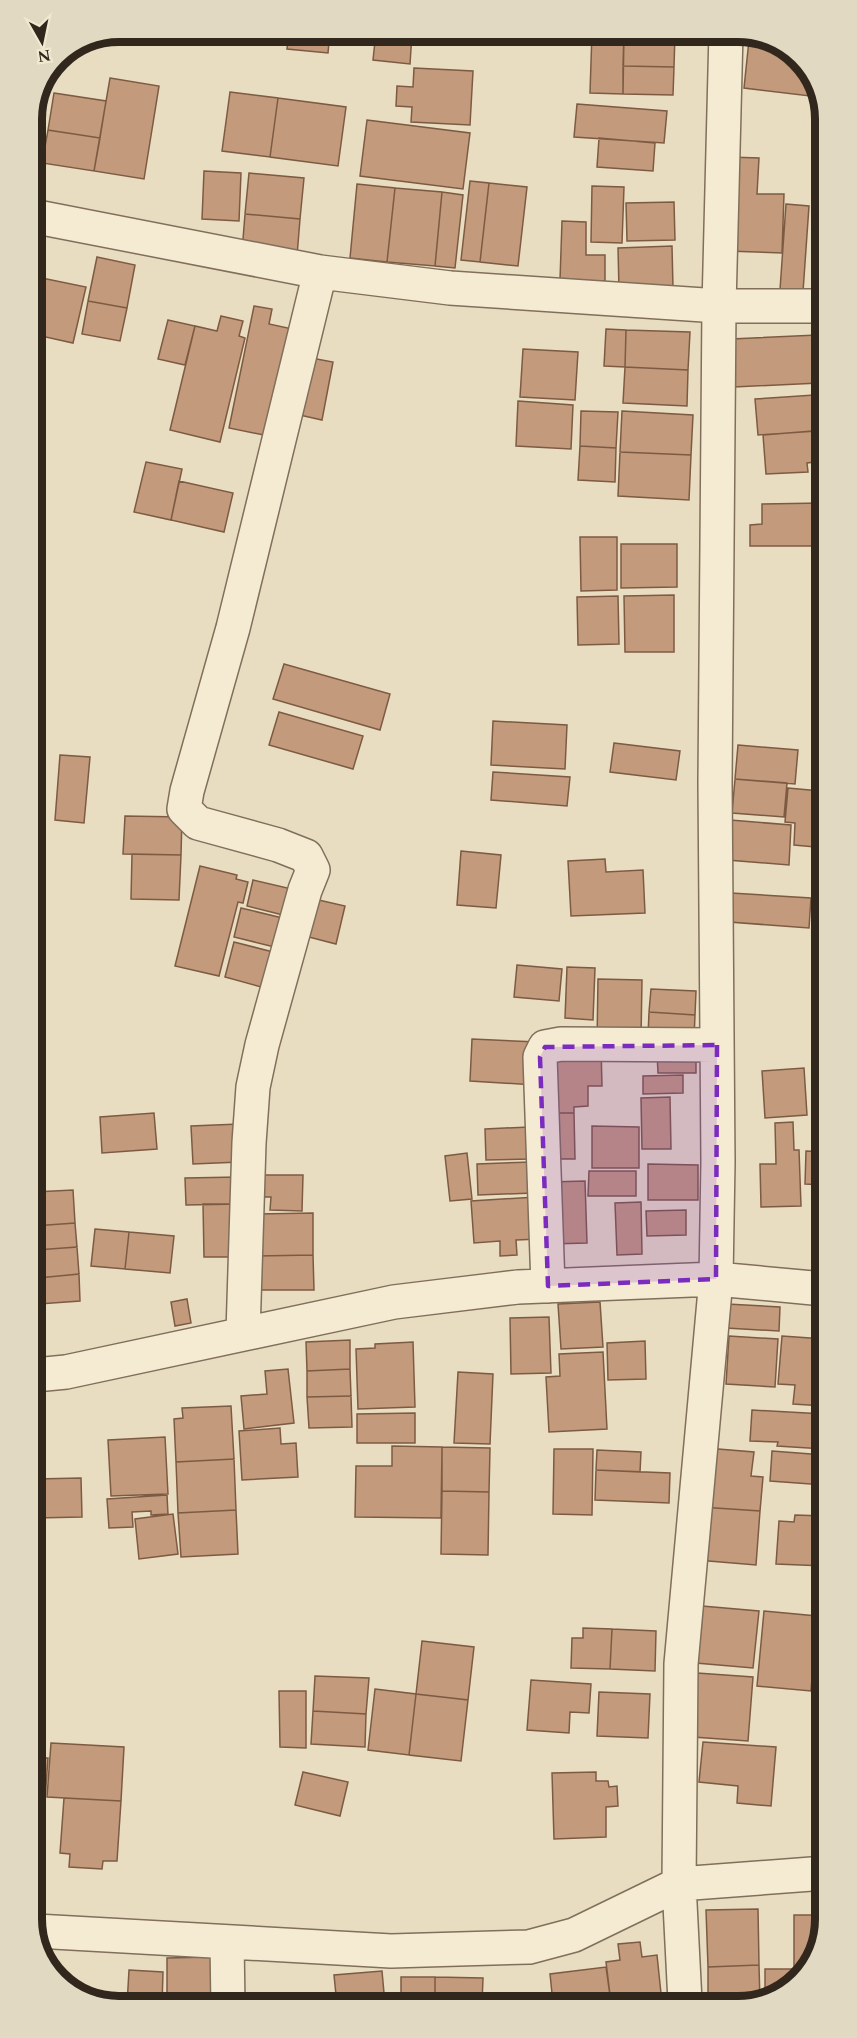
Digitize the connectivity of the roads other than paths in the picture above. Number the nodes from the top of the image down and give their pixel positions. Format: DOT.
graph roads {
  1 [pos="726,42"];
  2 [pos="42,218"];
  3 [pos="320,272"];
  4 [pos="719,306"];
  5 [pos="815,306"];
  6 [pos="717,1045"];
  7 [pos="716,1279"];
  8 [pos="548,1286"];
  9 [pos="815,1288"];
  10 [pos="243,1333"];
  11 [pos="42,1374"];
  12 [pos="815,1874"];
  13 [pos="679,1884"];
  14 [pos="43,1931"];
  15 [pos="227,1942"];
  16 [pos="228,1996"];
  17 [pos="685,1996"];
  1 -- 4 [label="street"];
  2 -- 3 [label="street"];
  3 -- 4 [label="street"];
  3 -- 10 [label="street"];
  4 -- 5 [label="street"];
  4 -- 6 [label="street"];
  6 -- 7 [label="street"];
  6 -- 8 [label="street"];
  7 -- 8 [label="street"];
  7 -- 9 [label="street"];
  7 -- 13 [label="street"];
  8 -- 10 [label="street"];
  10 -- 11 [label="street"];
  12 -- 13 [label="street"];
  13 -- 15 [label="street"];
  13 -- 17 [label="street"];
  14 -- 15 [label="street"];
  15 -- 16 [label="street"];
}
